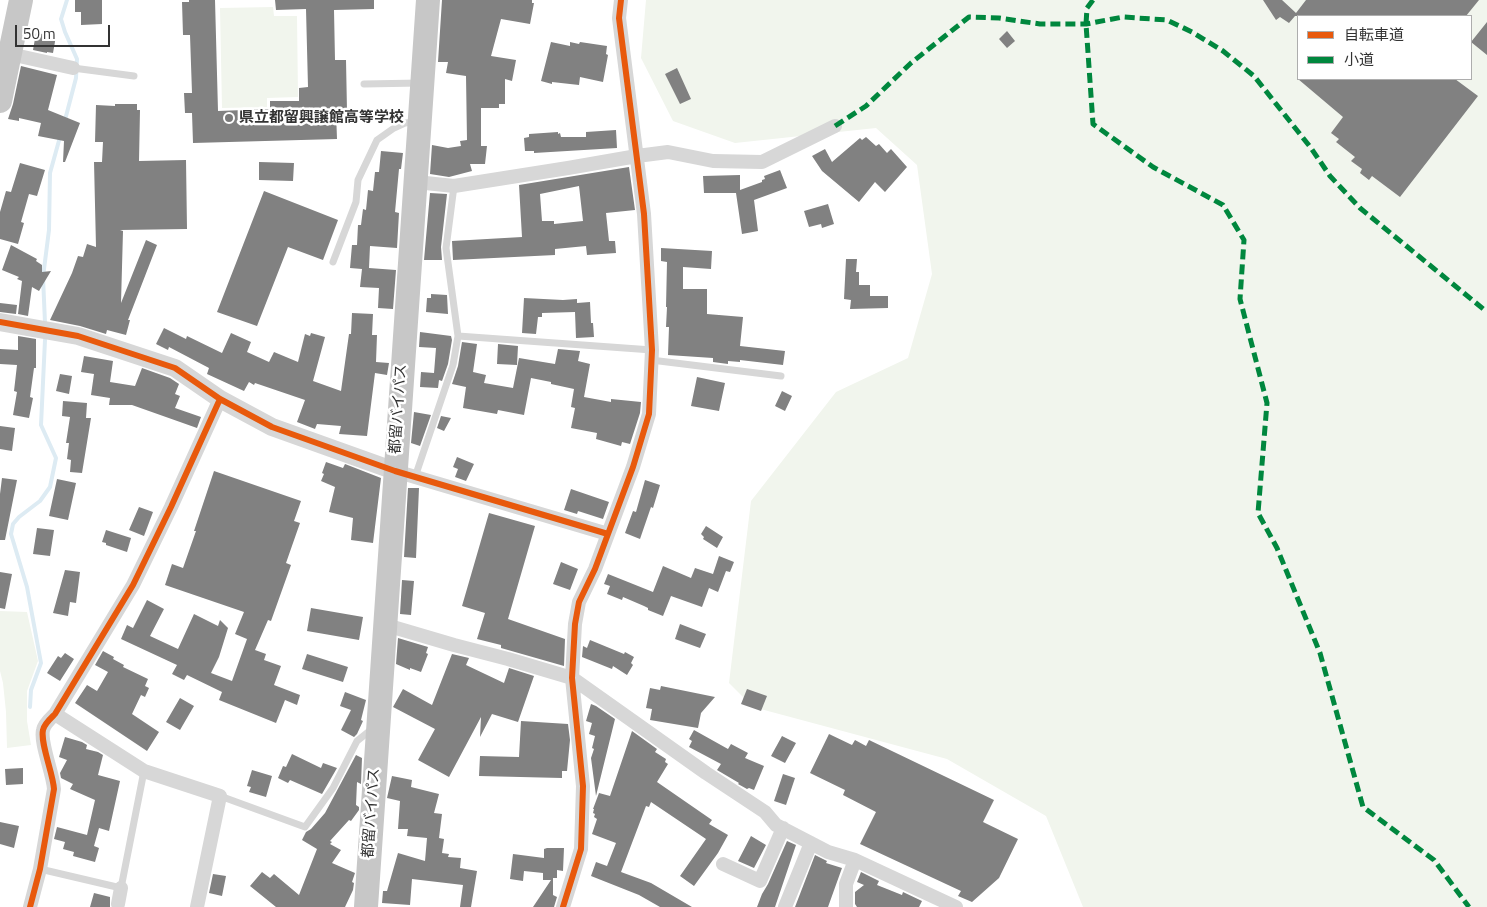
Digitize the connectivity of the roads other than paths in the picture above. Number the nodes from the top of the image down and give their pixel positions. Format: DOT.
graph roads {
  1 [pos="20,0"];
  2 [pos="621,0"];
  3 [pos="427,1"];
  4 [pos="10,54"];
  5 [pos="77,69"];
  6 [pos="134,76"];
  7 [pos="422,83"];
  8 [pos="364,84"];
  9 [pos="1,90"];
  10 [pos="420,122"];
  11 [pos="835,126"];
  12 [pos="637,156"];
  13 [pos="416,182"];
  14 [pos="454,186"];
  15 [pos="334,262"];
  16 [pos="0,322"];
  17 [pos="458,336"];
  18 [pos="651,355"];
  19 [pos="781,376"];
  20 [pos="220,399"];
  21 [pos="405,474"];
  22 [pos="608,534"];
  23 [pos="386,625"];
  24 [pos="572,678"];
  25 [pos="55,714"];
  26 [pos="378,725"];
  27 [pos="144,770"];
  28 [pos="220,796"];
  29 [pos="783,828"];
  30 [pos="811,843"];
  31 [pos="854,860"];
  32 [pos="723,864"];
  33 [pos="40,869"];
  34 [pos="121,888"];
  35 [pos="118,904"];
  36 [pos="30,907"];
  37 [pos="197,907"];
  38 [pos="366,907"];
  39 [pos="563,907"];
  40 [pos="785,907"];
  41 [pos="846,907"];
  42 [pos="956,907"];
  1 -- 4 [label="highway"];
  2 -- 12 [label="street"];
  3 -- 7 [label="highway, 都留バイパス"];
  4 -- 5 [label="street"];
  4 -- 9 [label="highway"];
  5 -- 6 [label="lane"];
  7 -- 8 [label="lane"];
  7 -- 10 [label="highway, 都留バイパス"];
  10 -- 13 [label="highway, 都留バイパス"];
  10 -- 15 [label="lane"];
  11 -- 12 [label="street"];
  12 -- 14 [label="street"];
  12 -- 18 [label="street"];
  13 -- 14 [label="street"];
  13 -- 21 [label="highway, 都留バイパス"];
  14 -- 17 [label="lane"];
  16 -- 20 [label="street"];
  17 -- 18 [label="lane"];
  17 -- 21 [label="lane"];
  18 -- 19 [label="lane"];
  18 -- 22 [label="street"];
  20 -- 21 [label="street"];
  20 -- 25 [label="street"];
  21 -- 22 [label="street"];
  21 -- 23 [label="highway, 都留バイパス"];
  22 -- 24 [label="street"];
  23 -- 24 [label="street"];
  23 -- 26 [label="highway, 都留バイパス"];
  24 -- 29 [label="street"];
  24 -- 39 [label="street"];
  25 -- 27 [label="street"];
  25 -- 33 [label="street"];
  26 -- 28 [label="lane"];
  26 -- 38 [label="highway, 都留バイパス"];
  27 -- 28 [label="street"];
  27 -- 34 [label="lane"];
  28 -- 37 [label="street"];
  29 -- 30 [label="street"];
  29 -- 32 [label="street"];
  30 -- 31 [label="street"];
  30 -- 40 [label="street"];
  31 -- 41 [label="street"];
  31 -- 42 [label="street"];
  33 -- 34 [label="lane"];
  33 -- 36 [label="street"];
  34 -- 35 [label="street"];
}
